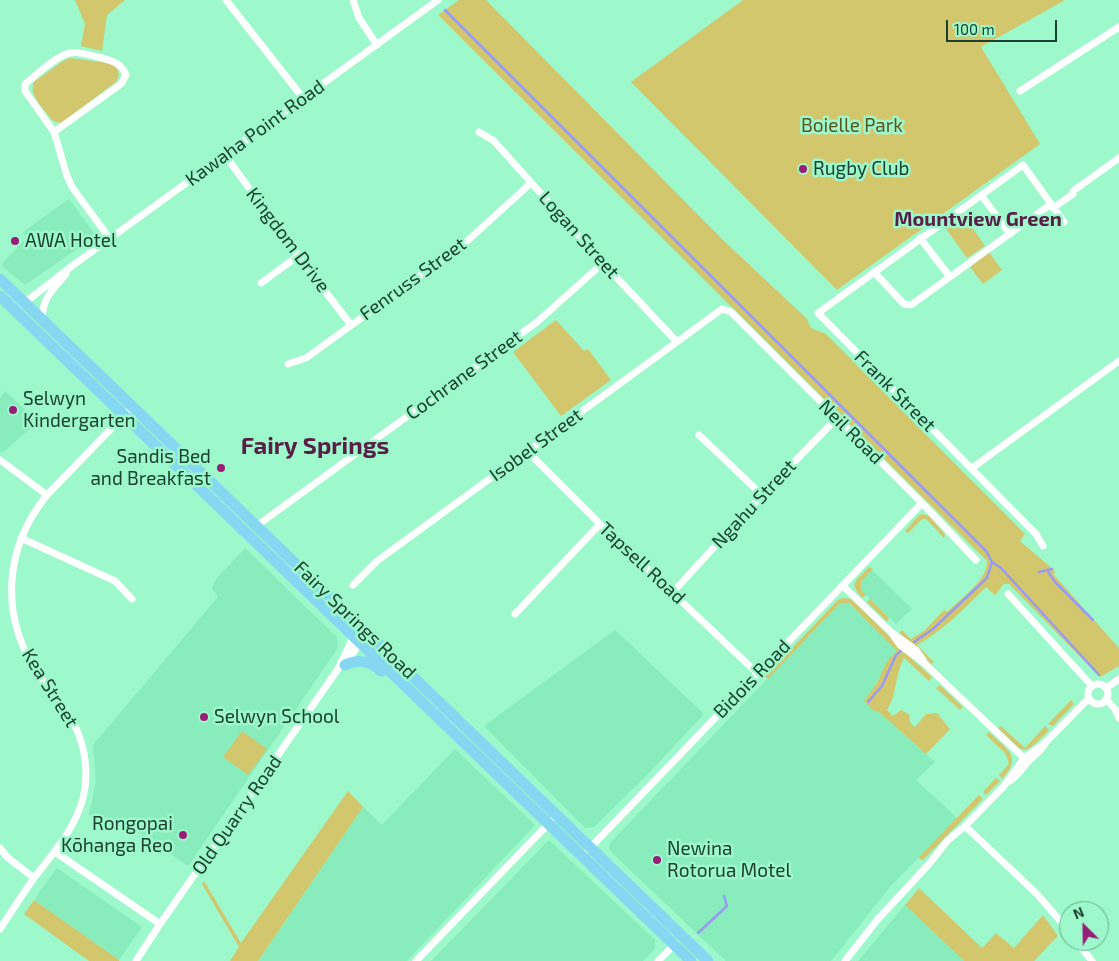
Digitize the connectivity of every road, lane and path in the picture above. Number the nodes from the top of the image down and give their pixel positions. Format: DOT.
graph roads {
  1 [pos="226,0"];
  2 [pos="353,0"];
  3 [pos="438,0"];
  4 [pos="1119,27"];
  5 [pos="377,44"];
  6 [pos="1020,91"];
  7 [pos="303,98"];
  8 [pos="54,132"];
  9 [pos="479,132"];
  10 [pos="225,155"];
  11 [pos="1119,158"];
  12 [pos="531,183"];
  13 [pos="981,195"];
  14 [pos="1052,206"];
  15 [pos="1064,222"];
  16 [pos="1010,234"];
  17 [pos="920,238"];
  18 [pos="110,239"];
  19 [pos="298,256"];
  20 [pos="603,263"];
  21 [pos="72,266"];
  22 [pos="874,272"];
  23 [pos="950,278"];
  24 [pos="0,279"];
  25 [pos="261,283"];
  26 [pos="0,296"];
  27 [pos="24,302"];
  28 [pos="722,310"];
  29 [pos="16,311"];
  30 [pos="42,319"];
  31 [pos="351,325"];
  32 [pos="677,342"];
  33 [pos="1119,361"];
  34 [pos="288,364"];
  35 [pos="133,406"];
  36 [pos="124,417"];
  37 [pos="837,418"];
  38 [pos="699,435"];
  39 [pos="528,451"];
  40 [pos="0,460"];
  41 [pos="972,468"];
  42 [pos="47,495"];
  43 [pos="762,495"];
  44 [pos="922,503"];
  45 [pos="600,524"];
  46 [pos="257,525"];
  47 [pos="246,534"];
  48 [pos="21,538"];
  49 [pos="1043,546"];
  50 [pos="976,560"];
  51 [pos="352,585"];
  52 [pos="843,586"];
  53 [pos="673,592"];
  54 [pos="1008,594"];
  55 [pos="328,595"];
  56 [pos="132,599"];
  57 [pos="515,614"];
  58 [pos="354,639"];
  59 [pos="342,667"];
  60 [pos="757,673"];
  61 [pos="1119,679"];
  62 [pos="422,684"];
  63 [pos="1092,686"];
  64 [pos="1106,688"];
  65 [pos="1089,698"];
  66 [pos="1106,699"];
  67 [pos="425,705"];
  68 [pos="449,711"];
  69 [pos="1119,718"];
  70 [pos="472,750"];
  71 [pos="1026,760"];
  72 [pos="557,814"];
  73 [pos="548,823"];
  74 [pos="965,826"];
  75 [pos="591,847"];
  76 [pos="0,848"];
  77 [pos="55,852"];
  78 [pos="582,856"];
  79 [pos="34,878"];
  80 [pos="1059,919"];
  81 [pos="160,924"];
  82 [pos="0,928"];
  83 [pos="678,941"];
  84 [pos="1084,951"];
  85 [pos="136,961"];
  86 [pos="416,961"];
  87 [pos="658,961"];
  88 [pos="691,961"];
  89 [pos="708,961"];
  90 [pos="845,961"];
  91 [pos="1092,961"];
  1 -- 7 [label="street"];
  2 -- 5 [label="street"];
  3 -- 5 [label="street, Kawaha Point Road"];
  4 -- 6 [label="street"];
  5 -- 7 [label="street, Kawaha Point Road"];
  7 -- 10 [label="street, Kawaha Point Road"];
  8 -- 8 [label="street"];
  8 -- 18 [label="street"];
  9 -- 12 [label="street, Logan Street"];
  10 -- 18 [label="street, Kawaha Point Road"];
  10 -- 19 [label="street, Kingdom Drive"];
  11 -- 14 [label="street"];
  12 -- 20 [label="street, Logan Street"];
  12 -- 31 [label="street, Fenruss Street"];
  13 -- 14 [label="street"];
  13 -- 16 [label="street"];
  13 -- 17 [label="street"];
  14 -- 15 [label="street"];
  14 -- 16 [label="street"];
  16 -- 23 [label="street"];
  17 -- 22 [label="street"];
  17 -- 23 [label="street"];
  18 -- 21 [label="street, Kawaha Point Road"];
  19 -- 25 [label="street"];
  19 -- 31 [label="street, Kingdom Drive"];
  20 -- 32 [label="street, Logan Street"];
  20 -- 46 [label="street, Cochrane Street"];
  21 -- 27 [label="street, Kawaha Point Road"];
  21 -- 30 [label="street, Kawaha Point Road"];
  22 -- 23 [label="street"];
  22 -- 41 [label="street, Frank Street"];
  24 -- 27 [label="highway, Fairy Springs Road"];
  26 -- 29 [label="highway, Fairy Springs Road"];
  27 -- 29 [label="street, Kawaha Point Road"];
  27 -- 30 [label="highway, Fairy Springs Road"];
  28 -- 32 [label="street, Isobel Street"];
  28 -- 37 [label="street, Neil Road"];
  29 -- 36 [label="highway, Fairy Springs Road"];
  30 -- 35 [label="highway, Fairy Springs Road"];
  31 -- 34 [label="street, Fenruss Street"];
  32 -- 39 [label="street, Isobel Street"];
  33 -- 41 [label="street"];
  35 -- 36 [label="street, Kea Street"];
  35 -- 46 [label="highway, Fairy Springs Road"];
  36 -- 42 [label="street, Kea Street"];
  36 -- 47 [label="highway, Fairy Springs Road"];
  37 -- 43 [label="street, Ngahu Street"];
  37 -- 44 [label="street, Neil Road"];
  38 -- 43 [label="street"];
  39 -- 45 [label="street, Tapsell Road"];
  39 -- 51 [label="street, Isobel Street"];
  40 -- 42 [label="street"];
  41 -- 49 [label="street, Frank Street"];
  42 -- 48 [label="street, Kea Street"];
  43 -- 53 [label="street, Ngahu Street"];
  44 -- 50 [label="street, Neil Road"];
  44 -- 52 [label="street, Bidois Road"];
  45 -- 53 [label="street, Tapsell Road"];
  45 -- 57 [label="street"];
  46 -- 47 [label="street, Cochrane Street"];
  46 -- 55 [label="highway, Fairy Springs Road"];
  47 -- 58 [label="highway, Fairy Springs Road"];
  48 -- 56 [label="street"];
  48 -- 77 [label="street, Kea Street"];
  52 -- 60 [label="street, Bidois Road"];
  52 -- 71 [label="street"];
  53 -- 60 [label="street, Tapsell Road"];
  54 -- 63 [label="street"];
  55 -- 58 [label="highway"];
  55 -- 62 [label="highway, Fairy Springs Road"];
  58 -- 59 [label="street, Old Quarry Road"];
  58 -- 62 [label="highway"];
  58 -- 67 [label="highway, Fairy Springs Road"];
  59 -- 67 [label="highway"];
  59 -- 81 [label="street, Old Quarry Road"];
  60 -- 75 [label="street, Bidois Road"];
  61 -- 64 [label="street"];
  62 -- 68 [label="highway, Fairy Springs Road"];
  63 -- 64 [label="street"];
  63 -- 65 [label="street"];
  64 -- 66 [label="street"];
  65 -- 66 [label="street"];
  65 -- 71 [label="street"];
  66 -- 69 [label="street"];
  67 -- 70 [label="highway, Fairy Springs Road"];
  68 -- 70 [label="highway"];
  68 -- 72 [label="highway, Fairy Springs Road"];
  70 -- 73 [label="highway, Fairy Springs Road"];
  71 -- 74 [label="street"];
  72 -- 73 [label="street"];
  72 -- 75 [label="highway, Fairy Springs Road"];
  73 -- 78 [label="highway, Fairy Springs Road"];
  73 -- 86 [label="street"];
  74 -- 80 [label="street"];
  74 -- 90 [label="street"];
  75 -- 78 [label="street, Bidois Road"];
  75 -- 83 [label="highway, Fairy Springs Road"];
  76 -- 79 [label="street"];
  77 -- 79 [label="street, Kea Street"];
  77 -- 81 [label="street"];
  78 -- 83 [label="highway, Fairy Springs Road"];
  79 -- 82 [label="street, Kea Street"];
  81 -- 85 [label="street, Old Quarry Road"];
  83 -- 87 [label="street"];
  83 -- 88 [label="highway, Fairy Springs Road"];
  83 -- 89 [label="highway, Fairy Springs Road"];
  84 -- 91 [label="street"];
}
